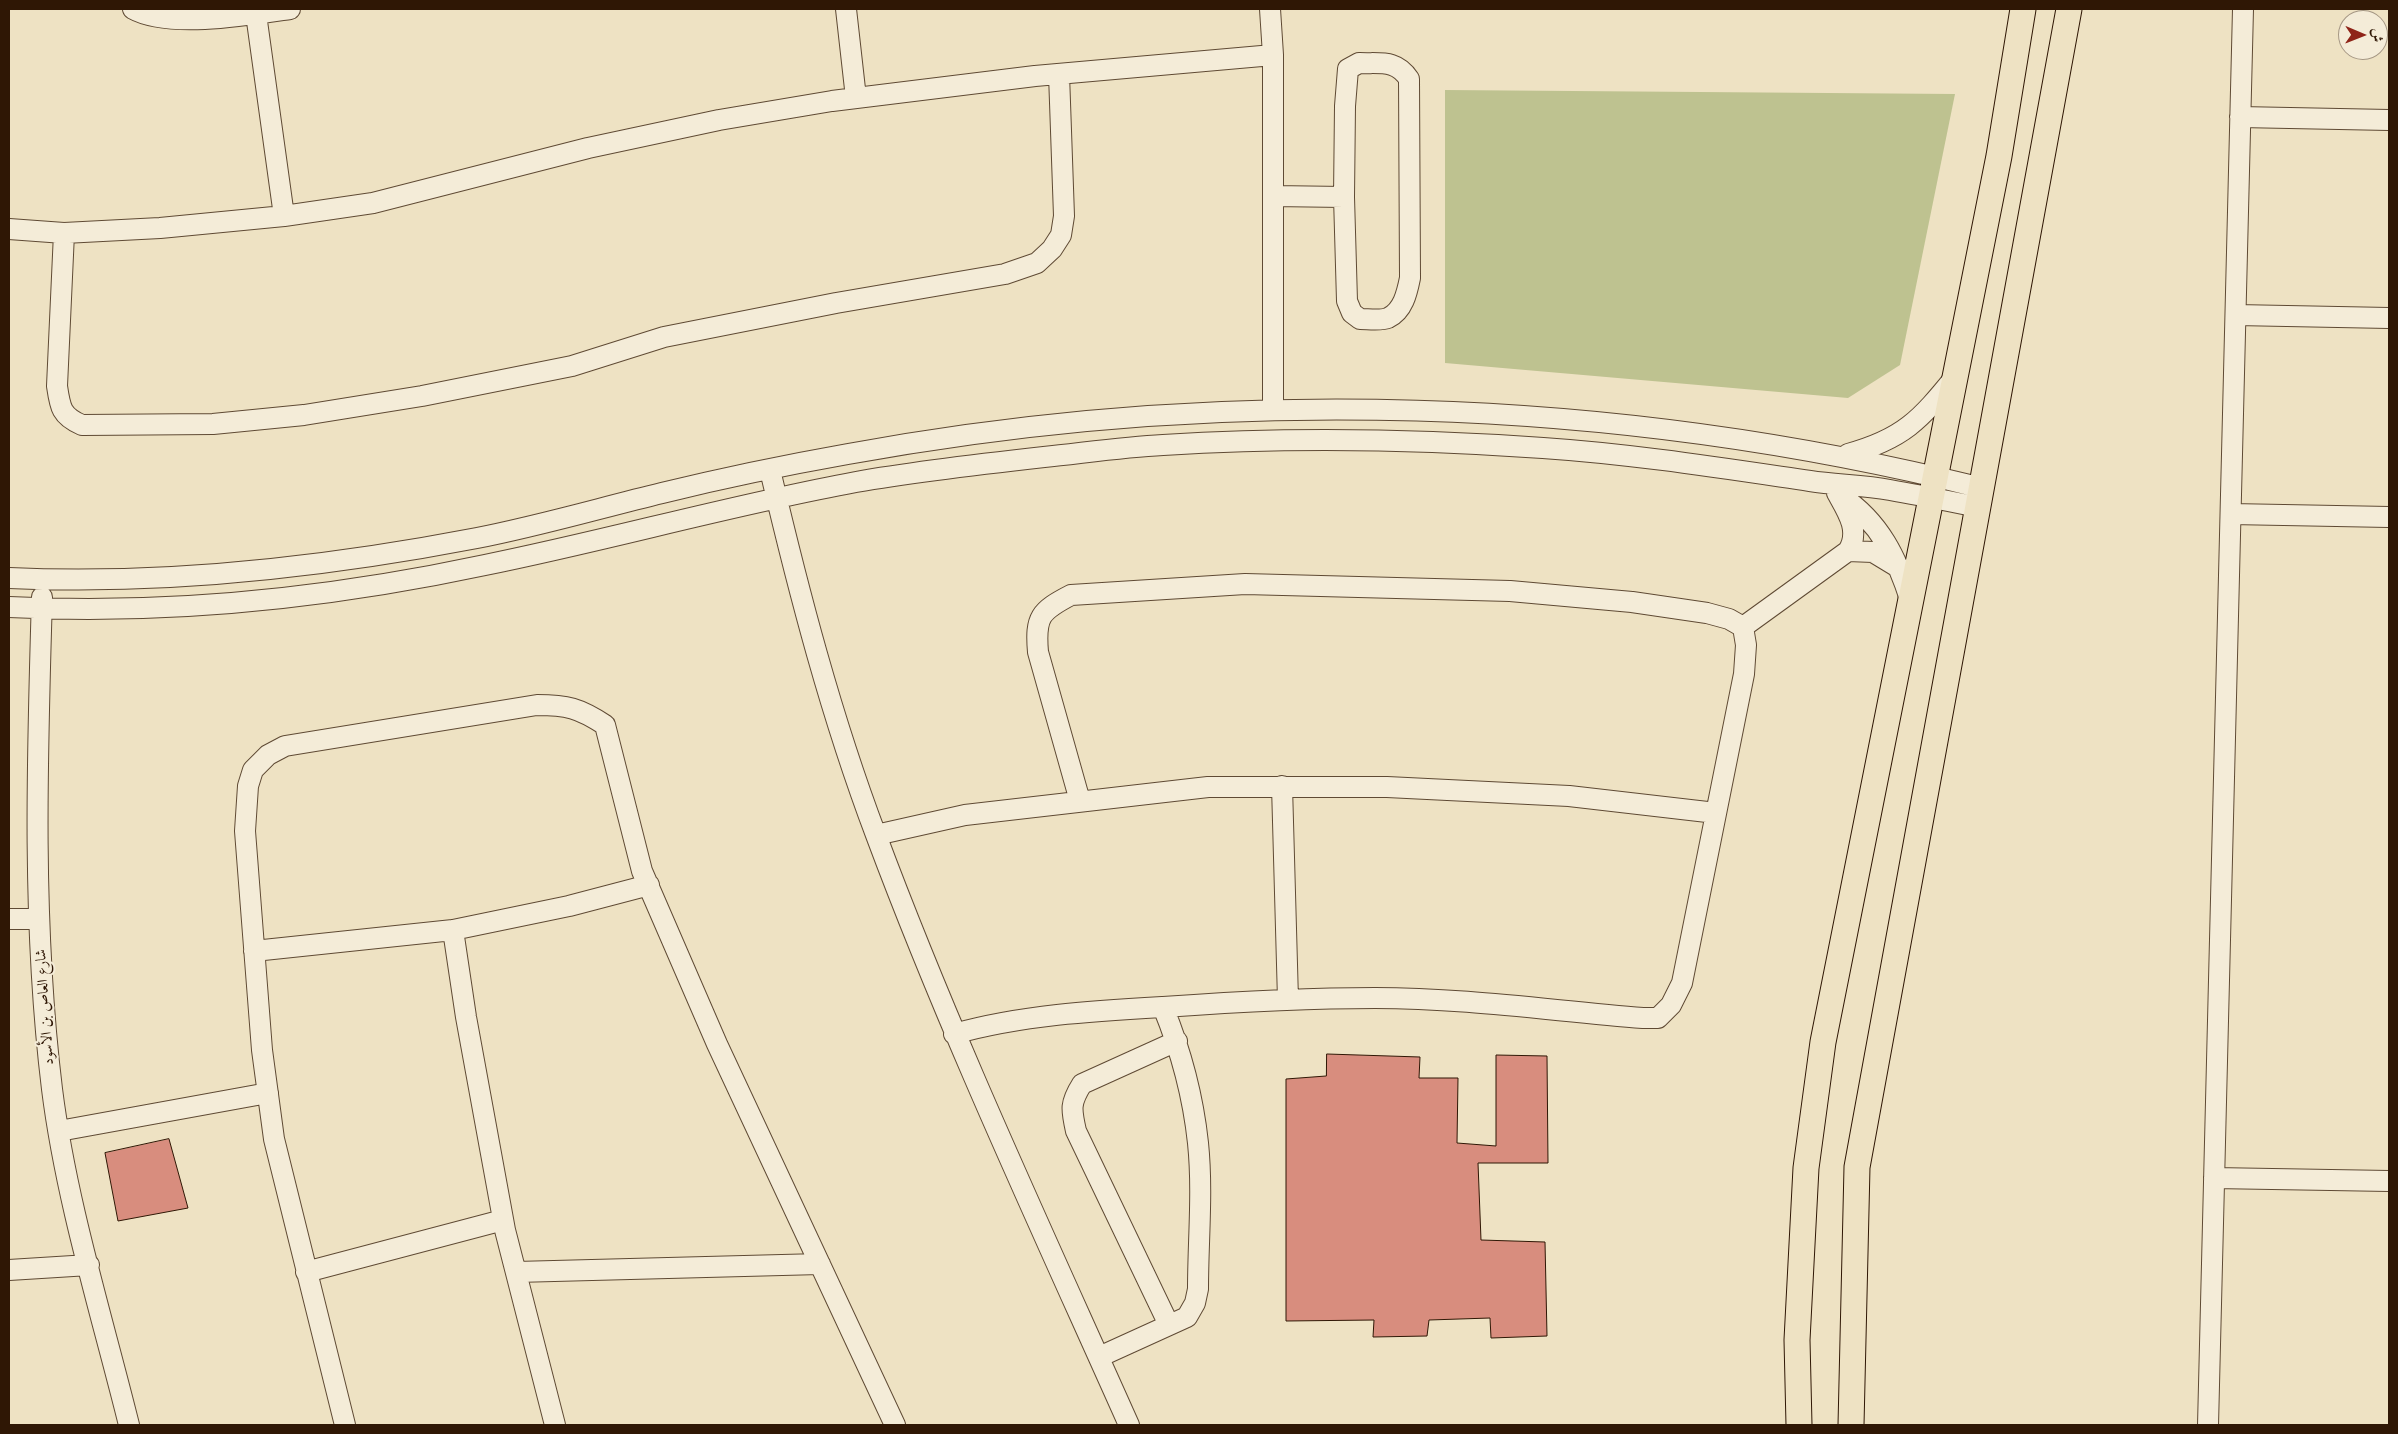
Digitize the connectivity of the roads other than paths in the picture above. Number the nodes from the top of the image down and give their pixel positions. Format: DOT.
graph roads {
  1 [pos="133,9"];
  2 [pos="290,9"];
  3 [pos="846,9"];
  4 [pos="1270,9"];
  5 [pos="2023,9"];
  6 [pos="2070,9"];
  7 [pos="2243,9"];
  8 [pos="256,14"];
  9 [pos="1273,55"];
  10 [pos="1059,74"];
  11 [pos="856,98"];
  12 [pos="2240,117"];
  13 [pos="2389,120"];
  14 [pos="1273,196"];
  15 [pos="1344,197"];
  16 [pos="284,216"];
  17 [pos="9,229"];
  18 [pos="64,234"];
  19 [pos="2236,315"];
  20 [pos="2389,318"];
  21 [pos="1955,377"];
  22 [pos="1273,409"];
  23 [pos="1842,456"];
  24 [pos="770,470"];
  25 [pos="1815,482"];
  26 [pos="1934,487"];
  27 [pos="1837,493"];
  28 [pos="1980,497"];
  29 [pos="777,498"];
  30 [pos="2231,514"];
  31 [pos="2389,517"];
  32 [pos="1848,551"];
  33 [pos="1901,569"];
  34 [pos="9,578"];
  35 [pos="42,580"];
  36 [pos="1911,602"];
  37 [pos="9,607"];
  38 [pos="41,609"];
  39 [pos="1743,627"];
  40 [pos="1282,786"];
  41 [pos="1080,801"];
  42 [pos="1716,814"];
  43 [pos="876,835"];
  44 [pos="649,885"];
  45 [pos="9,919"];
  46 [pos="39,919"];
  47 [pos="453,930"];
  48 [pos="254,951"];
  49 [pos="1288,1000"];
  50 [pos="1163,1007"];
  51 [pos="954,1034"];
  52 [pos="1177,1041"];
  53 [pos="268,1093"];
  54 [pos="59,1131"];
  55 [pos="2214,1178"];
  56 [pos="2389,1181"];
  57 [pos="503,1220"];
  58 [pos="820,1264"];
  59 [pos="89,1265"];
  60 [pos="9,1270"];
  61 [pos="306,1272"];
  62 [pos="516,1272"];
  63 [pos="1169,1325"];
  64 [pos="1099,1357"];
  65 [pos="129,1425"];
  66 [pos="345,1425"];
  67 [pos="554,1425"];
  68 [pos="895,1425"];
  69 [pos="1129,1425"];
  70 [pos="1799,1425"];
  71 [pos="1851,1425"];
  72 [pos="2208,1425"];
  1 -- 8 [label="street"];
  2 -- 8 [label="street"];
  3 -- 11 [label="street"];
  4 -- 9 [label="street"];
  5 -- 21 [label="main road"];
  6 -- 28 [label="main road"];
  7 -- 12 [label="street"];
  8 -- 16 [label="street"];
  9 -- 10 [label="street"];
  9 -- 14 [label="street"];
  10 -- 11 [label="street"];
  10 -- 18 [label="street"];
  11 -- 16 [label="street"];
  12 -- 13 [label="street"];
  12 -- 19 [label="street"];
  14 -- 15 [label="street"];
  14 -- 22 [label="street"];
  15 -- 15 [label="street"];
  16 -- 18 [label="street"];
  17 -- 18 [label="street"];
  19 -- 20 [label="street"];
  19 -- 30 [label="street"];
  21 -- 23 [label="street"];
  21 -- 26 [label="main road"];
  22 -- 23 [label="street"];
  22 -- 24 [label="street"];
  23 -- 26 [label="street"];
  24 -- 29 [label="street"];
  24 -- 35 [label="street"];
  25 -- 26 [label="street"];
  25 -- 27 [label="street"];
  25 -- 29 [label="street"];
  26 -- 28 [label="street"];
  26 -- 36 [label="main road"];
  27 -- 32 [label="street"];
  27 -- 33 [label="street"];
  28 -- 71 [label="main road"];
  29 -- 38 [label="street"];
  29 -- 43 [label="street"];
  30 -- 31 [label="street"];
  30 -- 55 [label="street"];
  32 -- 33 [label="street"];
  32 -- 39 [label="street"];
  33 -- 36 [label="street"];
  34 -- 35 [label="street"];
  35 -- 38 [label="street, شارع العاص بن الأسود"];
  36 -- 70 [label="main road"];
  37 -- 38 [label="street"];
  38 -- 46 [label="street, شارع العاص بن الأسود"];
  39 -- 41 [label="street"];
  39 -- 42 [label="street"];
  40 -- 41 [label="street"];
  40 -- 42 [label="street"];
  40 -- 49 [label="street"];
  41 -- 43 [label="street"];
  42 -- 49 [label="street"];
  43 -- 51 [label="street"];
  44 -- 47 [label="street"];
  44 -- 48 [label="street"];
  44 -- 58 [label="street"];
  45 -- 46 [label="street"];
  46 -- 54 [label="street, شارع العاص بن الأسود"];
  47 -- 48 [label="street"];
  47 -- 57 [label="street"];
  48 -- 53 [label="street"];
  49 -- 50 [label="street"];
  50 -- 51 [label="street"];
  50 -- 52 [label="street"];
  51 -- 64 [label="street"];
  52 -- 63 [label="street"];
  52 -- 63 [label="street"];
  53 -- 54 [label="street"];
  53 -- 61 [label="street"];
  54 -- 59 [label="street, شارع العاص بن الأسود"];
  55 -- 56 [label="street"];
  55 -- 72 [label="street"];
  57 -- 61 [label="street"];
  57 -- 62 [label="street"];
  58 -- 62 [label="street"];
  58 -- 68 [label="street"];
  59 -- 60 [label="street"];
  59 -- 65 [label="street, شارع العاص بن الأسود"];
  61 -- 66 [label="street"];
  62 -- 67 [label="street"];
  63 -- 64 [label="street"];
  64 -- 69 [label="street"];
}
